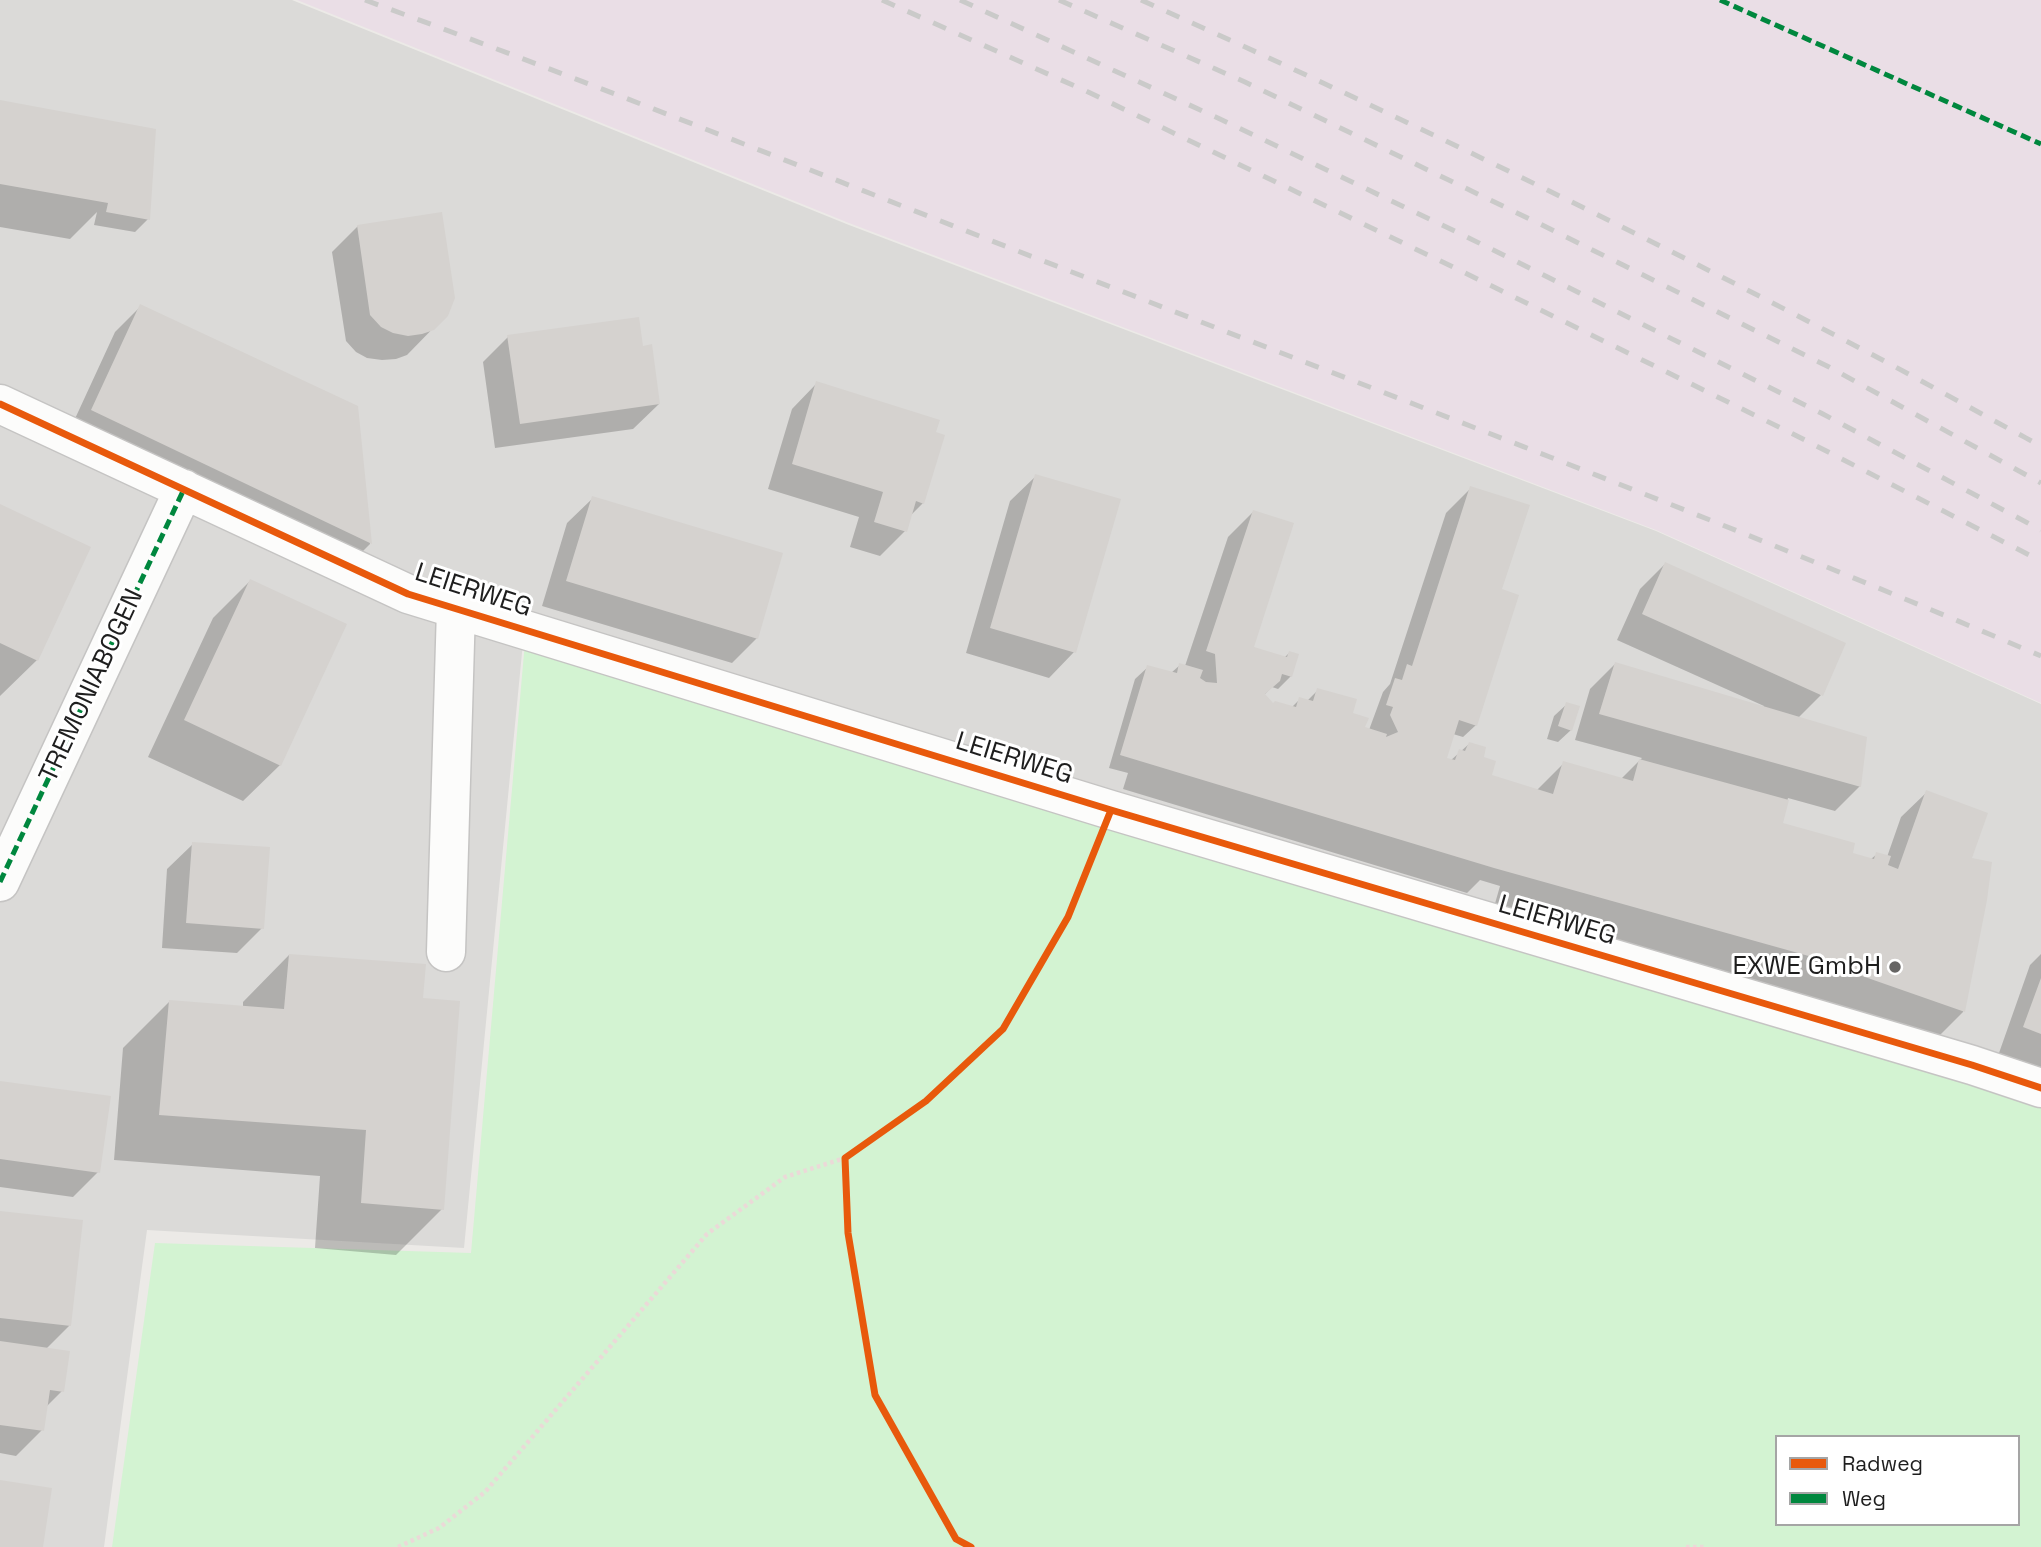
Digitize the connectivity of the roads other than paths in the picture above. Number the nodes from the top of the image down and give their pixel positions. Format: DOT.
graph roads {
  1 [pos="0,404"];
  2 [pos="184,489"];
  3 [pos="456,608"];
  4 [pos="0,883"];
  5 [pos="446,952"];
  6 [pos="2041,1088"];
  1 -- 2 [label="street, LEIERWEG"];
  2 -- 3 [label="street, LEIERWEG"];
  2 -- 4 [label="street, TREMONIABOGEN"];
  3 -- 5 [label="street"];
  3 -- 6 [label="street, LEIERWEG"];
}
